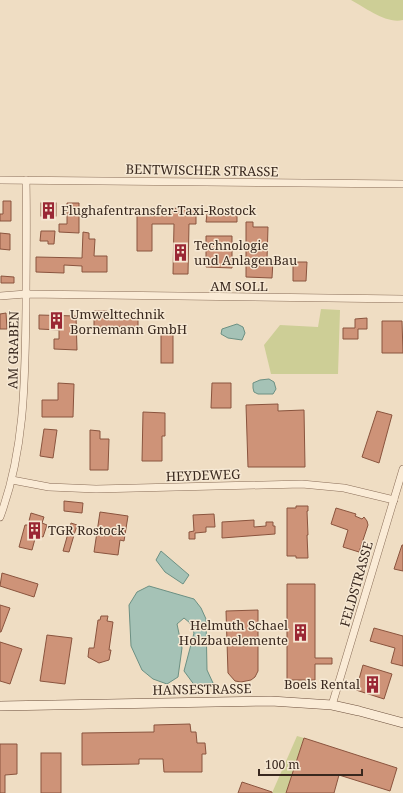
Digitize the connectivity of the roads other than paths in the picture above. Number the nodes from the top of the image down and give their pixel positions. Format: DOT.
graph roads {
  1 [pos="0,180"];
  2 [pos="26,180"];
  3 [pos="403,184"];
  4 [pos="26,294"];
  5 [pos="0,296"];
  6 [pos="403,299"];
  7 [pos="403,469"];
  8 [pos="12,480"];
  9 [pos="394,500"];
  10 [pos="0,518"];
  11 [pos="332,705"];
  12 [pos="0,706"];
  13 [pos="403,723"];
  1 -- 2 [label="street, BENTWISCHER STRASSE"];
  2 -- 3 [label="street, BENTWISCHER STRASSE"];
  2 -- 4 [label="street, AM GRABEN"];
  4 -- 5 [label="street, AM SOLL"];
  4 -- 6 [label="street, AM SOLL"];
  4 -- 8 [label="street, AM GRABEN"];
  7 -- 9 [label="street, FELDSTRASSE"];
  8 -- 9 [label="street, HEYDEWEG"];
  8 -- 10 [label="street, AM GRABEN"];
  9 -- 11 [label="street, FELDSTRASSE"];
  11 -- 12 [label="street, HANSESTRASSE"];
  11 -- 13 [label="street, HANSESTRASSE"];
}
